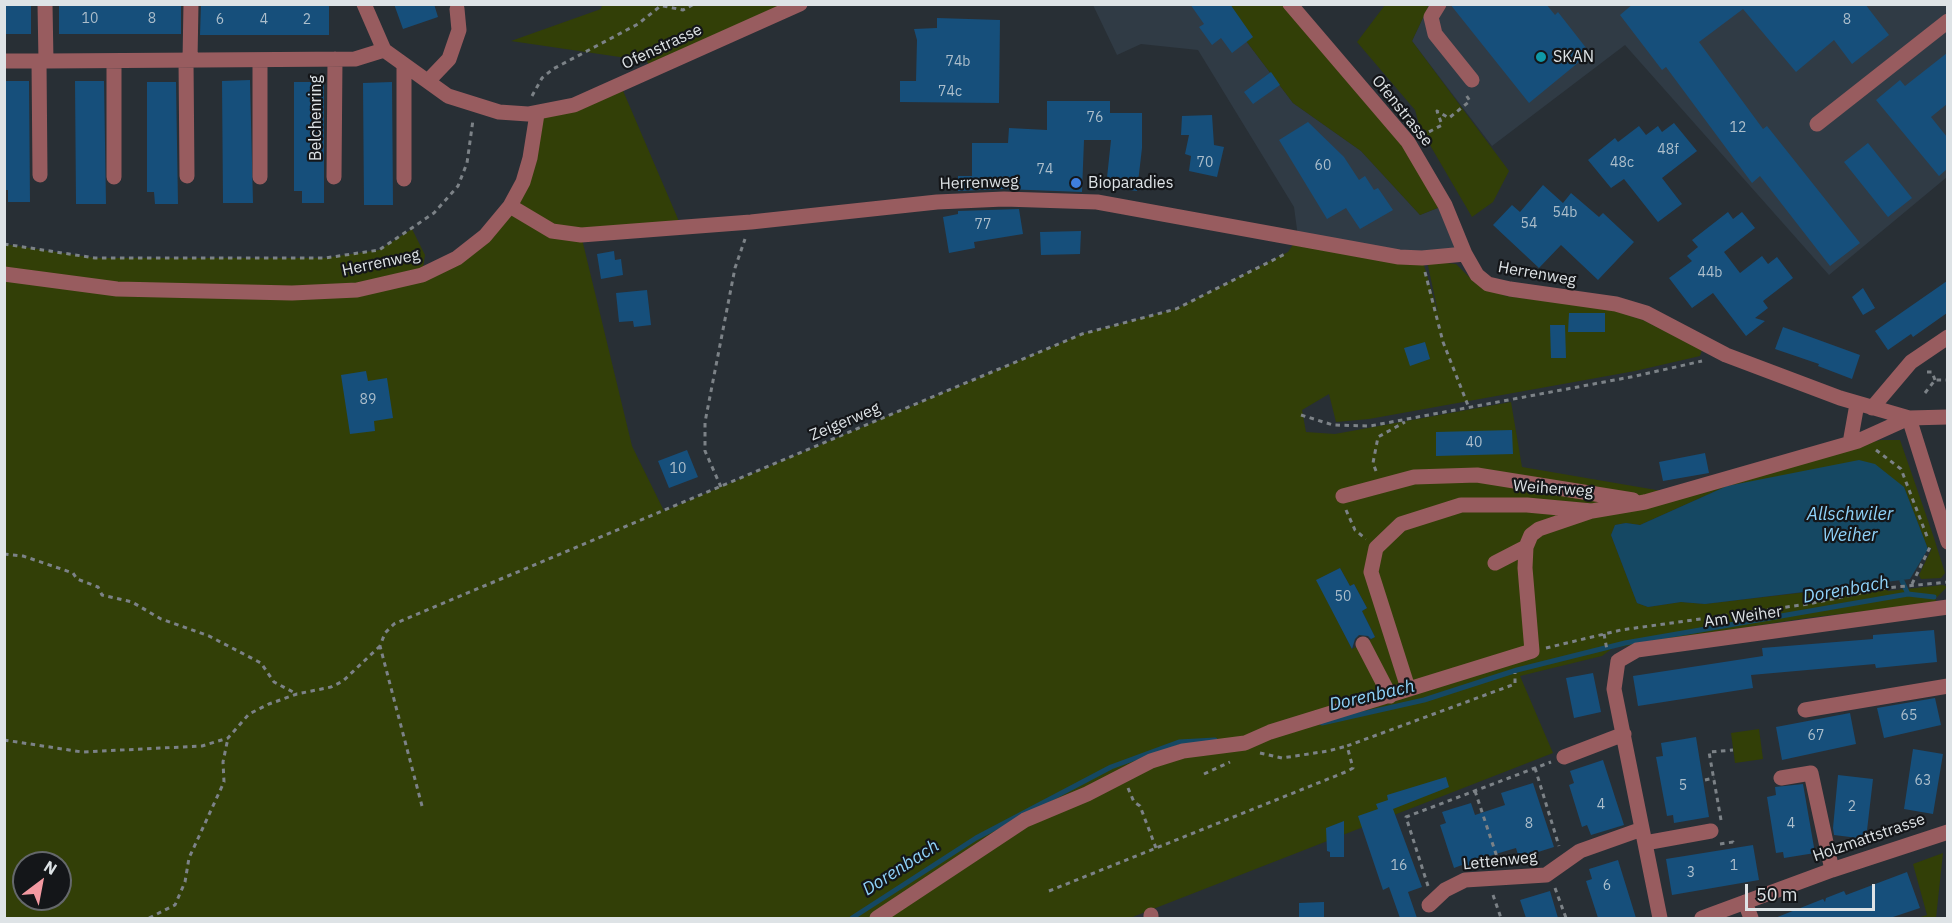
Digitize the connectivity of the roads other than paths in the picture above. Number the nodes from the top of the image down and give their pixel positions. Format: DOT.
graph roads {
  1 [pos="45,4"];
  2 [pos="190,4"];
  3 [pos="364,4"];
  4 [pos="800,4"];
  5 [pos="1290,4"];
  6 [pos="1438,4"];
  7 [pos="457,9"];
  8 [pos="1947,21"];
  9 [pos="384,50"];
  10 [pos="335,59"];
  11 [pos="188,60"];
  12 [pos="260,60"];
  13 [pos="4,61"];
  14 [pos="43,61"];
  15 [pos="114,61"];
  16 [pos="404,64"];
  17 [pos="1472,80"];
  18 [pos="428,81"];
  19 [pos="532,114"];
  20 [pos="1817,124"];
  21 [pos="40,175"];
  22 [pos="187,176"];
  23 [pos="114,177"];
  24 [pos="260,177"];
  25 [pos="334,177"];
  26 [pos="404,179"];
  27 [pos="510,206"];
  28 [pos="1465,254"];
  29 [pos="4,274"];
  30 [pos="1947,337"];
  31 [pos="1857,404"];
  32 [pos="1872,408"];
  33 [pos="1947,417"];
  34 [pos="1909,418"];
  35 [pos="1854,442"];
  36 [pos="1343,496"];
  37 [pos="1645,502"];
  38 [pos="1592,511"];
  39 [pos="1947,543"];
  40 [pos="1526,547"];
  41 [pos="1495,563"];
  42 [pos="1947,607"];
  43 [pos="1363,644"];
  44 [pos="1947,686"];
  45 [pos="1408,688"];
  46 [pos="1390,696"];
  47 [pos="1805,710"];
  48 [pos="1624,734"];
  49 [pos="1564,757"];
  50 [pos="1780,778"];
  51 [pos="1711,827"];
  52 [pos="1947,832"];
  53 [pos="1644,836"];
  54 [pos="1832,870"];
  55 [pos="1745,902"];
  56 [pos="1429,905"];
  57 [pos="877,918"];
  58 [pos="1660,918"];
  59 [pos="1702,918"];
  60 [pos="1751,918"];
  1 -- 14 [label="street"];
  2 -- 11 [label="street"];
  3 -- 9 [label="street"];
  4 -- 19 [label="street, Ofenstrasse"];
  5 -- 28 [label="street, Ofenstrasse"];
  6 -- 17 [label="street"];
  7 -- 18 [label="street"];
  8 -- 20 [label="street"];
  9 -- 10 [label="street, Belchenring"];
  9 -- 16 [label="street, Ofenstrasse"];
  10 -- 12 [label="street, Belchenring"];
  10 -- 25 [label="street, Belchenring"];
  11 -- 12 [label="street, Belchenring"];
  11 -- 15 [label="street, Belchenring"];
  11 -- 22 [label="street"];
  12 -- 24 [label="street"];
  13 -- 14 [label="street, Belchenring"];
  14 -- 15 [label="street, Belchenring"];
  14 -- 21 [label="street"];
  15 -- 23 [label="street"];
  16 -- 18 [label="street, Ofenstrasse"];
  16 -- 26 [label="street"];
  18 -- 19 [label="street, Ofenstrasse"];
  19 -- 27 [label="street"];
  27 -- 28 [label="street, Herrenweg"];
  27 -- 29 [label="street, Herrenweg"];
  28 -- 31 [label="street, Herrenweg"];
  30 -- 32 [label="street"];
  31 -- 32 [label="street, Herrenweg"];
  31 -- 35 [label="street"];
  32 -- 34 [label="street, Herrenweg"];
  33 -- 34 [label="street, Herrenweg"];
  34 -- 35 [label="street, Weiherweg"];
  34 -- 39 [label="street"];
  35 -- 37 [label="street, Weiherweg"];
  36 -- 37 [label="street"];
  37 -- 38 [label="street, Weiherweg"];
  38 -- 40 [label="street"];
  38 -- 45 [label="street, Weiherweg"];
  40 -- 41 [label="street"];
  40 -- 45 [label="street"];
  42 -- 48 [label="street, Am Weiher"];
  43 -- 46 [label="street"];
  44 -- 47 [label="street"];
  45 -- 46 [label="street"];
  46 -- 57 [label="street"];
  48 -- 49 [label="street"];
  48 -- 53 [label="street"];
  50 -- 54 [label="street"];
  51 -- 53 [label="street, Lettenweg"];
  52 -- 54 [label="street, Holzmattstrasse"];
  53 -- 56 [label="street, Lettenweg"];
  53 -- 58 [label="street"];
  54 -- 55 [label="street, Holzmattstrasse"];
  55 -- 59 [label="street, Holzmattstrasse"];
  55 -- 60 [label="street"];
}
